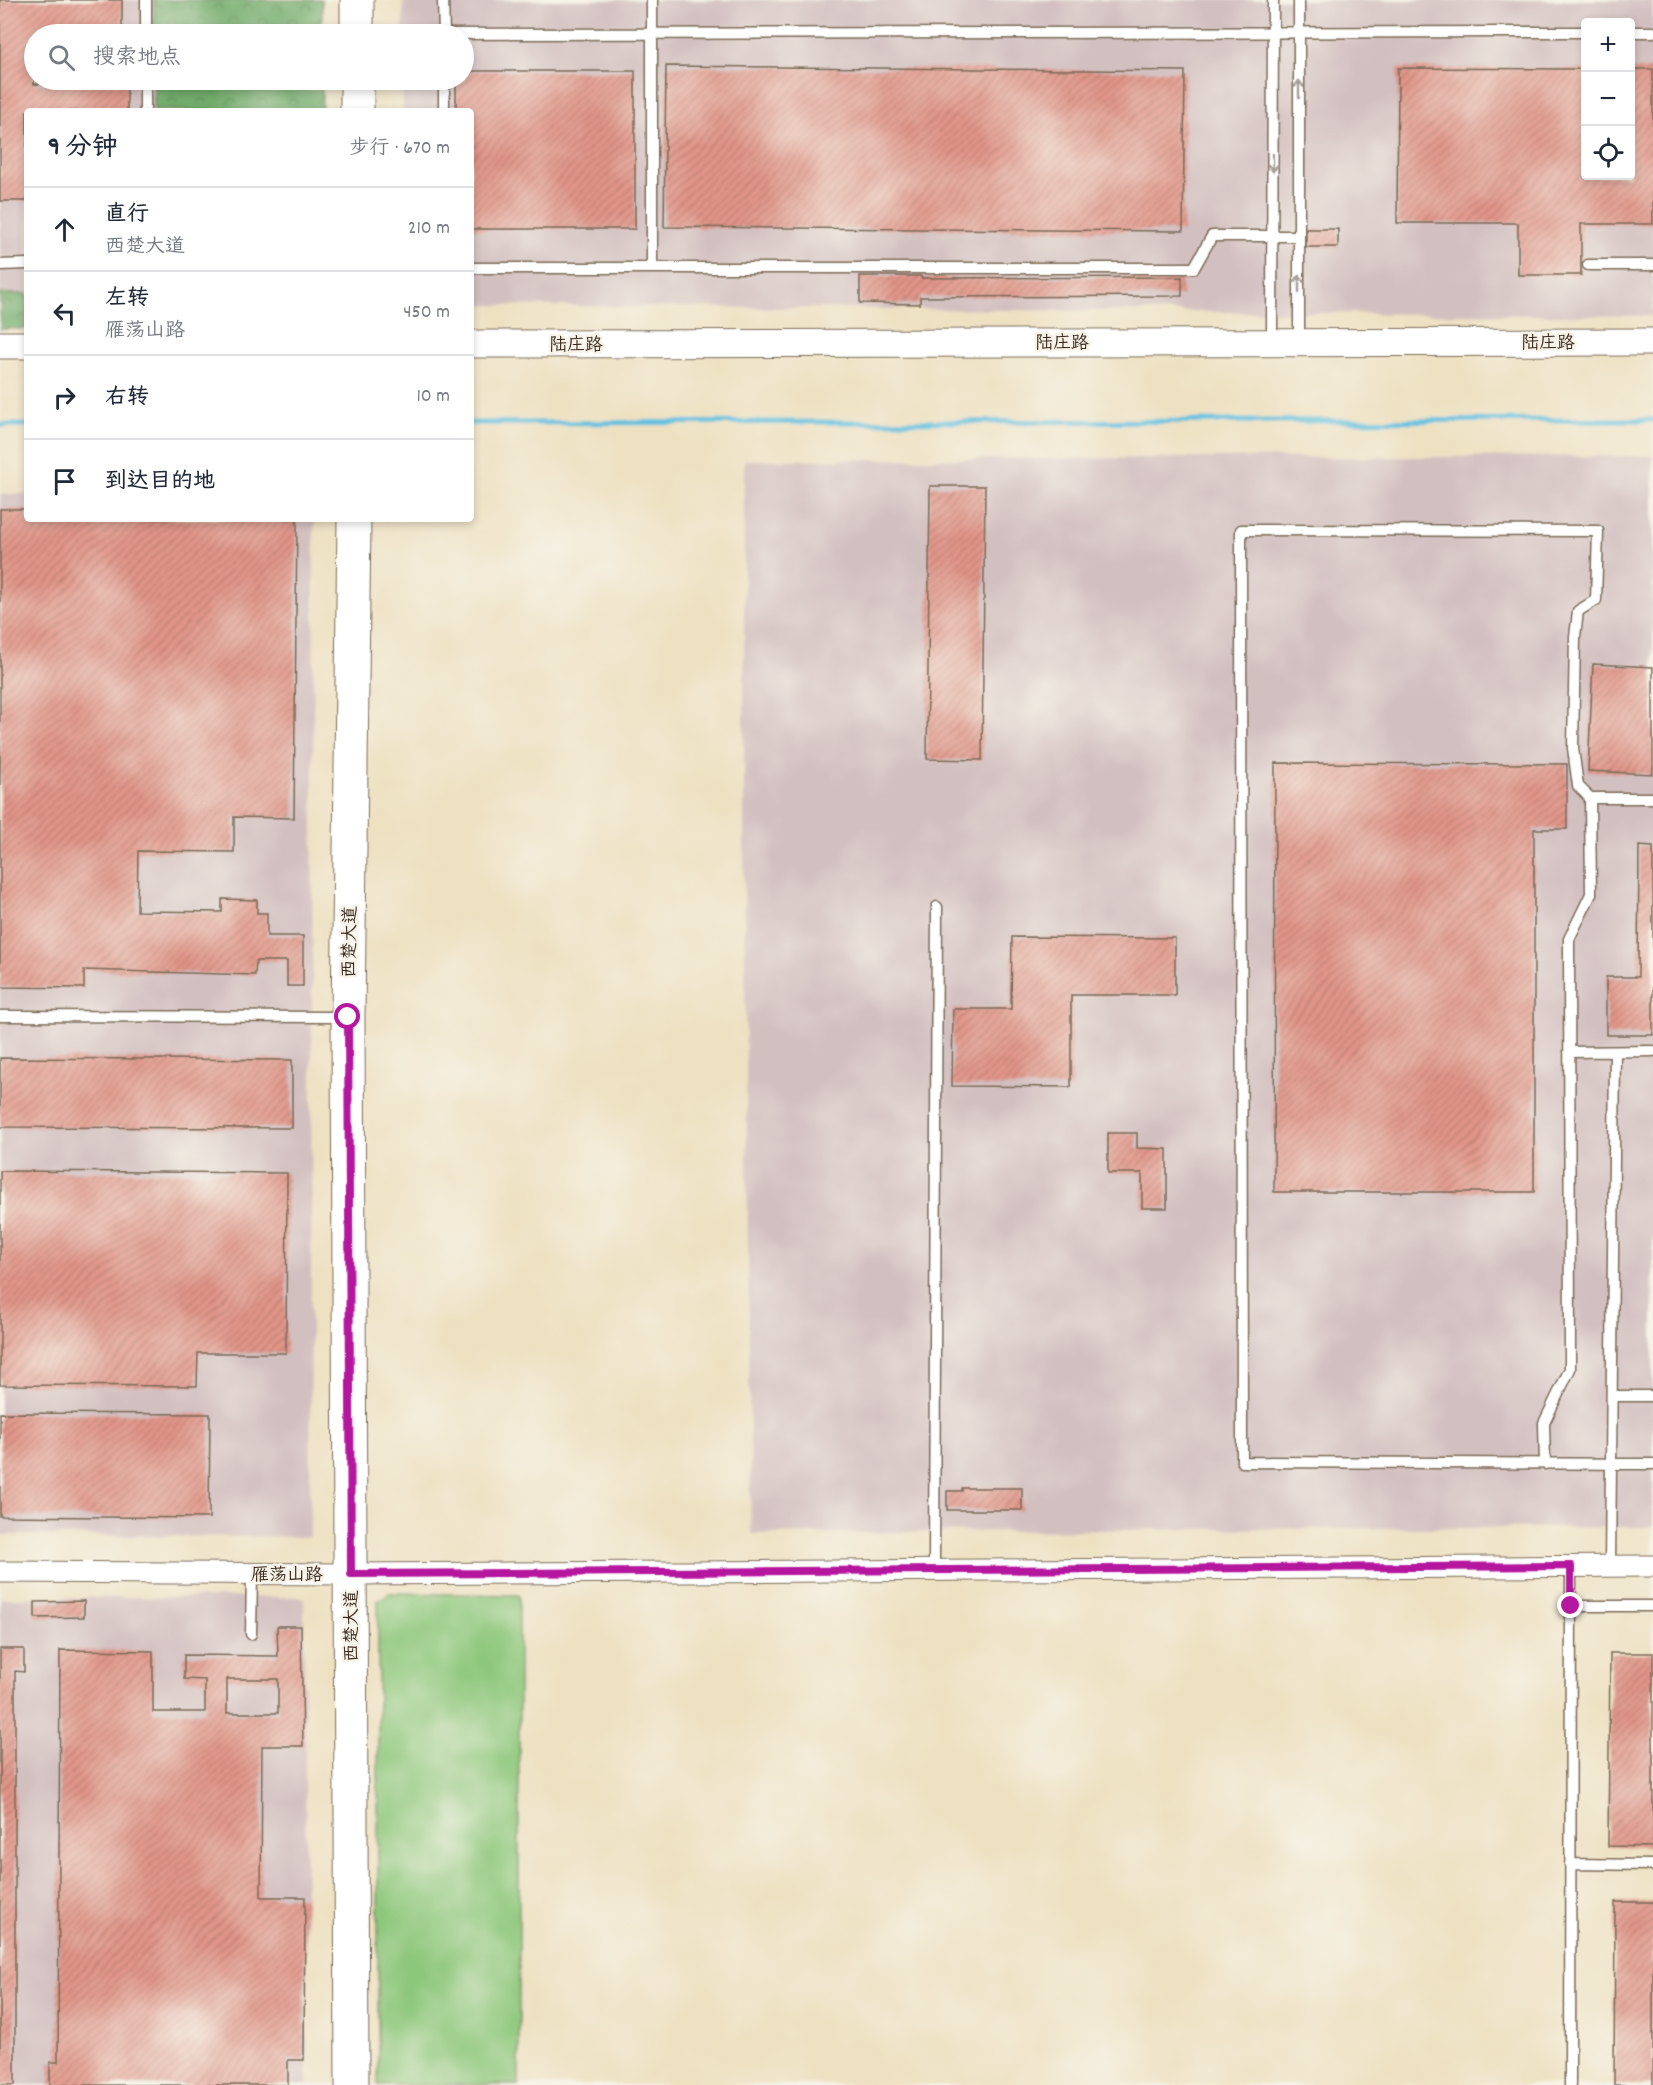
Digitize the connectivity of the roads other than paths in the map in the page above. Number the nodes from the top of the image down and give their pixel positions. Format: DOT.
graph roads {
  1 [pos="146,0"];
  2 [pos="357,0"];
  3 [pos="443,0"];
  4 [pos="652,0"];
  5 [pos="1273,0"];
  6 [pos="1299,0"];
  7 [pos="146,24"];
  8 [pos="357,24"];
  9 [pos="444,24"];
  10 [pos="1273,32"];
  11 [pos="1299,32"];
  12 [pos="1581,32"];
  13 [pos="1635,32"];
  14 [pos="1653,32"];
  15 [pos="474,34"];
  16 [pos="652,34"];
  17 [pos="146,90"];
  18 [pos="357,90"];
  19 [pos="444,90"];
  20 [pos="145,108"];
  21 [pos="357,108"];
  22 [pos="444,108"];
  23 [pos="1273,236"];
  24 [pos="1299,236"];
  25 [pos="24,264"];
  26 [pos="0,265"];
  27 [pos="1588,265"];
  28 [pos="1653,265"];
  29 [pos="474,268"];
  30 [pos="652,268"];
  31 [pos="1272,342"];
  32 [pos="1299,342"];
  33 [pos="1653,342"];
  34 [pos="474,344"];
  35 [pos="0,345"];
  36 [pos="24,345"];
  37 [pos="354,522"];
  38 [pos="1590,798"];
  39 [pos="1653,798"];
  40 [pos="937,907"];
  41 [pos="0,1016"];
  42 [pos="348,1017"];
  43 [pos="1653,1051"];
  44 [pos="1569,1052"];
  45 [pos="1615,1052"];
  46 [pos="1612,1396"];
  47 [pos="1653,1396"];
  48 [pos="1545,1464"];
  49 [pos="1611,1464"];
  50 [pos="1653,1464"];
  51 [pos="1571,1566"];
  52 [pos="1610,1566"];
  53 [pos="1653,1566"];
  54 [pos="934,1571"];
  55 [pos="0,1572"];
  56 [pos="252,1574"];
  57 [pos="351,1574"];
  58 [pos="1571,1606"];
  59 [pos="1653,1606"];
  60 [pos="251,1634"];
  61 [pos="1570,1864"];
  62 [pos="1653,1865"];
  63 [pos="352,2085"];
  64 [pos="1570,2085"];
  1 -- 7 [label="lane"];
  2 -- 8 [label="main road"];
  3 -- 9 [label="lane"];
  4 -- 16 [label="lane"];
  5 -- 10 [label="lane"];
  6 -- 11 [label="lane"];
  10 -- 11 [label="lane"];
  10 -- 16 [label="lane"];
  10 -- 23 [label="lane, one-way"];
  11 -- 12 [label="lane"];
  24 -- 11 [label="lane, one-way"];
  13 -- 14 [label="lane"];
  15 -- 16 [label="lane"];
  16 -- 30 [label="lane"];
  17 -- 20 [label="lane"];
  18 -- 21 [label="main road"];
  19 -- 22 [label="lane"];
  23 -- 24 [label="lane"];
  23 -- 30 [label="lane"];
  23 -- 31 [label="lane"];
  32 -- 24 [label="lane, one-way"];
  25 -- 26 [label="lane"];
  27 -- 28 [label="lane"];
  29 -- 30 [label="lane"];
  31 -- 32 [label="street, 陆庄路"];
  31 -- 34 [label="street, 陆庄路"];
  32 -- 33 [label="street, 陆庄路"];
  35 -- 36 [label="street"];
  37 -- 42 [label="main road, 西楚大道"];
  38 -- 39 [label="lane"];
  38 -- 44 [label="lane"];
  38 -- 48 [label="lane"];
  40 -- 54 [label="lane"];
  41 -- 42 [label="lane"];
  42 -- 57 [label="main road, 西楚大道"];
  43 -- 45 [label="lane"];
  44 -- 45 [label="lane"];
  44 -- 48 [label="lane"];
  45 -- 46 [label="lane"];
  46 -- 47 [label="lane"];
  46 -- 49 [label="lane"];
  48 -- 49 [label="lane"];
  49 -- 50 [label="lane"];
  49 -- 52 [label="lane"];
  51 -- 52 [label="street, 雁荡山路"];
  51 -- 54 [label="street, 雁荡山路"];
  51 -- 58 [label="lane"];
  52 -- 53 [label="street, 雁荡山路"];
  54 -- 57 [label="street, 雁荡山路"];
  55 -- 56 [label="street, 雁荡山路"];
  56 -- 57 [label="street, 雁荡山路"];
  56 -- 60 [label="lane"];
  57 -- 63 [label="main road, 西楚大道"];
  58 -- 59 [label="lane"];
  58 -- 61 [label="lane"];
  61 -- 62 [label="lane"];
  61 -- 64 [label="lane"];
}
